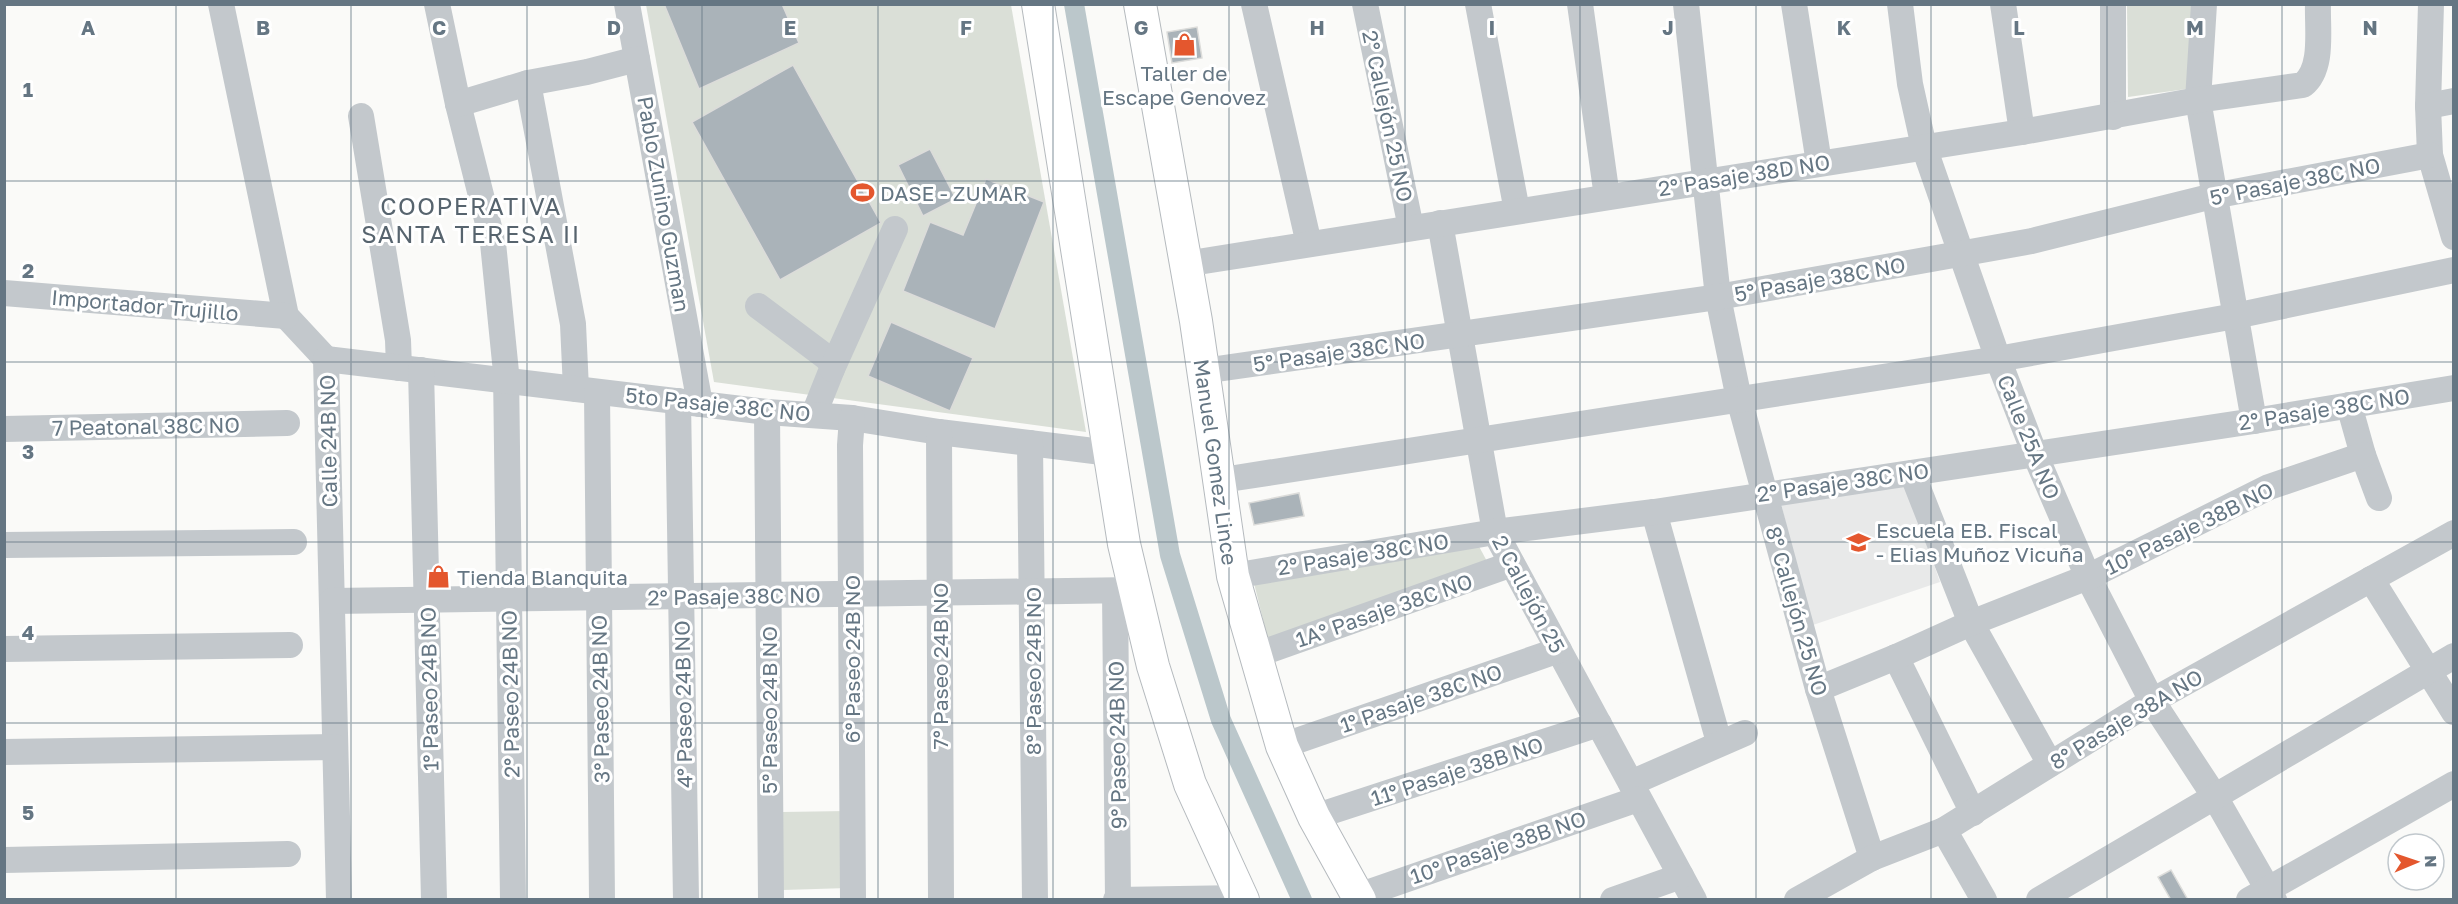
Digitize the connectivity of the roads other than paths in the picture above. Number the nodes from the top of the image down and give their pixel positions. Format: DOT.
graph roads {
  1 [pos="221,4"];
  2 [pos="437,4"];
  3 [pos="627,4"];
  4 [pos="1038,4"];
  5 [pos="1140,4"];
  6 [pos="1254,4"];
  7 [pos="1365,4"];
  8 [pos="1478,4"];
  9 [pos="1580,4"];
  10 [pos="1686,4"];
  11 [pos="1794,4"];
  12 [pos="1900,4"];
  13 [pos="2003,4"];
  14 [pos="2113,4"];
  15 [pos="2204,4"];
  16 [pos="2318,4"];
  17 [pos="2431,4"];
  18 [pos="637,59"];
  19 [pos="528,83"];
  20 [pos="2198,100"];
  21 [pos="2454,101"];
  22 [pos="458,104"];
  23 [pos="2428,106"];
  24 [pos="362,116"];
  25 [pos="2113,117"];
  26 [pos="2022,132"];
  27 [pos="1924,147"];
  28 [pos="2430,155"];
  29 [pos="1819,163"];
  30 [pos="1705,181"];
  31 [pos="2213,196"];
  32 [pos="1607,197"];
  33 [pos="1517,211"];
  34 [pos="1440,223"];
  35 [pos="2451,223"];
  36 [pos="1411,228"];
  37 [pos="895,229"];
  38 [pos="1309,244"];
  39 [pos="1963,254"];
  40 [pos="1185,264"];
  41 [pos="2454,270"];
  42 [pos="4,293"];
  43 [pos="1718,297"];
  44 [pos="758,306"];
  45 [pos="286,316"];
  46 [pos="2235,316"];
  47 [pos="1461,334"];
  48 [pos="326,359"];
  49 [pos="1998,359"];
  50 [pos="410,369"];
  51 [pos="832,369"];
  52 [pos="1203,371"];
  53 [pos="505,381"];
  54 [pos="2454,388"];
  55 [pos="586,390"];
  56 [pos="1739,399"];
  57 [pos="689,402"];
  58 [pos="2349,405"];
  59 [pos="767,412"];
  60 [pos="814,414"];
  61 [pos="852,418"];
  62 [pos="2254,421"];
  63 [pos="287,423"];
  64 [pos="4,429"];
  65 [pos="939,432"];
  66 [pos="1477,438"];
  67 [pos="1030,443"];
  68 [pos="1110,453"];
  69 [pos="2034,453"];
  70 [pos="2363,455"];
  71 [pos="1912,472"];
  72 [pos="1235,478"];
  73 [pos="1763,494"];
  74 [pos="2379,498"];
  75 [pos="1654,512"];
  76 [pos="1494,532"];
  77 [pos="2454,533"];
  78 [pos="294,542"];
  79 [pos="4,545"];
  80 [pos="1512,564"];
  81 [pos="1233,576"];
  82 [pos="2088,577"];
  83 [pos="2371,579"];
  84 [pos="1125,590"];
  85 [pos="1031,592"];
  86 [pos="939,593"];
  87 [pos="851,594"];
  88 [pos="769,595"];
  89 [pos="681,596"];
  90 [pos="599,597"];
  91 [pos="508,599"];
  92 [pos="427,600"];
  93 [pos="332,601"];
  94 [pos="1971,623"];
  95 [pos="290,645"];
  96 [pos="4,649"];
  97 [pos="1559,650"];
  98 [pos="1256,655"];
  99 [pos="2454,656"];
  100 [pos="1896,657"];
  101 [pos="2429,672"];
  102 [pos="1818,689"];
  103 [pos="2152,701"];
  104 [pos="2454,712"];
  105 [pos="1599,724"];
  106 [pos="1745,733"];
  107 [pos="1719,742"];
  108 [pos="1282,746"];
  109 [pos="335,747"];
  110 [pos="4,752"];
  111 [pos="2050,764"];
  112 [pos="2454,784"];
  113 [pos="1634,791"];
  114 [pos="2214,797"];
  115 [pos="1973,813"];
  116 [pos="1314,816"];
  117 [pos="1944,830"];
  118 [pos="288,854"];
  119 [pos="1872,858"];
  120 [pos="4,860"];
  121 [pos="1681,876"];
  122 [pos="2264,896"];
  123 [pos="1359,898"];
  124 [pos="1205,899"];
  125 [pos="1242,899"];
  126 [pos="339,900"];
  127 [pos="434,900"];
  128 [pos="513,900"];
  129 [pos="602,900"];
  130 [pos="686,900"];
  131 [pos="771,900"];
  132 [pos="853,900"];
  133 [pos="941,900"];
  134 [pos="1035,900"];
  135 [pos="1117,900"];
  136 [pos="1613,900"];
  137 [pos="1694,900"];
  138 [pos="1797,900"];
  139 [pos="1984,900"];
  140 [pos="2039,900"];
  1 -- 45 [label="street"];
  2 -- 22 [label="street, 2° Paseo 24B NO"];
  3 -- 18 [label="street, Pablo Zunino Guzman"];
  4 -- 68 [label="main road"];
  5 -- 40 [label="main road, Manuel Gomez Lince"];
  6 -- 38 [label="street"];
  7 -- 36 [label="street, 2° Callejón 25 NO"];
  8 -- 33 [label="street"];
  9 -- 32 [label="street"];
  10 -- 30 [label="street, 8° Callejón 25 NO"];
  11 -- 29 [label="street"];
  12 -- 27 [label="street, Calle 25A NO"];
  13 -- 26 [label="street"];
  14 -- 25 [label="street"];
  15 -- 20 [label="street"];
  16 -- 20 [label="street, 2° Pasaje 38D NO"];
  17 -- 23 [label="street"];
  18 -- 19 [label="street"];
  18 -- 57 [label="street, Pablo Zunino Guzman"];
  19 -- 22 [label="street"];
  19 -- 55 [label="street, 3° Paseo 24B NO"];
  20 -- 25 [label="street, 2° Pasaje 38D NO"];
  20 -- 31 [label="street"];
  21 -- 23 [label="street"];
  22 -- 53 [label="street, 2° Paseo 24B NO"];
  23 -- 28 [label="street"];
  24 -- 50 [label="street, 1° Paseo 24B NO"];
  25 -- 26 [label="street, 2° Pasaje 38D NO"];
  26 -- 27 [label="street, 2° Pasaje 38D NO"];
  27 -- 29 [label="street, 2° Pasaje 38D NO"];
  27 -- 39 [label="street, Calle 25A NO"];
  28 -- 31 [label="street, 5° Pasaje 38C NO"];
  28 -- 35 [label="street"];
  29 -- 30 [label="street, 2° Pasaje 38D NO"];
  30 -- 32 [label="street, 2° Pasaje 38D NO"];
  30 -- 43 [label="street, 8° Callejón 25 NO"];
  31 -- 39 [label="street, 5° Pasaje 38C NO"];
  31 -- 46 [label="street"];
  32 -- 33 [label="street, 2° Pasaje 38D NO"];
  33 -- 34 [label="street, 2° Pasaje 38D NO"];
  34 -- 36 [label="street, 2° Pasaje 38D NO"];
  34 -- 47 [label="street, 2 Callejón 25"];
  36 -- 38 [label="street, 2° Pasaje 38D NO"];
  37 -- 51 [label="street"];
  38 -- 40 [label="street, 2° Pasaje 38D NO"];
  39 -- 43 [label="street, 5° Pasaje 38C NO"];
  39 -- 49 [label="street, Calle 25A NO"];
  40 -- 52 [label="main road, Manuel Gomez Lince"];
  41 -- 46 [label="street"];
  42 -- 45 [label="street, Importador Trujillo"];
  43 -- 47 [label="street, 5° Pasaje 38C NO"];
  43 -- 56 [label="street, 8° Callejón 25 NO"];
  44 -- 51 [label="street"];
  45 -- 48 [label="street, Calle 24B NO"];
  46 -- 49 [label="street"];
  46 -- 62 [label="street"];
  47 -- 52 [label="street, 5° Pasaje 38C NO"];
  47 -- 66 [label="street, 2 Callejón 25"];
  48 -- 50 [label="street, 5to Pasaje 38C NO"];
  48 -- 93 [label="street, Calle 24B NO"];
  49 -- 56 [label="street"];
  49 -- 69 [label="street, Calle 25A NO"];
  50 -- 53 [label="street, 5to Pasaje 38C NO"];
  50 -- 92 [label="street, 1° Paseo 24B NO"];
  51 -- 60 [label="street"];
  52 -- 81 [label="main road, Manuel Gomez Lince"];
  53 -- 55 [label="street, 5to Pasaje 38C NO"];
  53 -- 91 [label="street, 2° Paseo 24B NO"];
  54 -- 58 [label="street, 2° Pasaje 38C NO"];
  55 -- 57 [label="street, 5to Pasaje 38C NO"];
  55 -- 90 [label="street, 3° Paseo 24B NO"];
  56 -- 66 [label="street"];
  56 -- 73 [label="street, 8° Callejón 25 NO"];
  57 -- 59 [label="street, 5to Pasaje 38C NO"];
  57 -- 89 [label="street, 4° Paseo 24B NO"];
  58 -- 62 [label="street, 2° Pasaje 38C NO"];
  58 -- 70 [label="street"];
  59 -- 60 [label="street, 5to Pasaje 38C NO"];
  59 -- 88 [label="street, 5° Paseo 24B NO"];
  60 -- 61 [label="street, 5to Pasaje 38C NO"];
  61 -- 65 [label="street, 5to Pasaje 38C NO"];
  61 -- 87 [label="street, 6° Paseo 24B NO"];
  62 -- 69 [label="street, 2° Pasaje 38C NO"];
  63 -- 64 [label="street, 7 Peatonal 38C NO"];
  65 -- 67 [label="street, 5to Pasaje 38C NO"];
  65 -- 86 [label="street, 7° Paseo 24B NO"];
  66 -- 72 [label="street"];
  66 -- 76 [label="street, 2 Callejón 25"];
  67 -- 68 [label="street, 5to Pasaje 38C NO"];
  67 -- 85 [label="street, 8° Paseo 24B NO"];
  68 -- 84 [label="main road"];
  69 -- 71 [label="street, 2° Pasaje 38C NO"];
  69 -- 82 [label="street, Calle 25A NO"];
  70 -- 74 [label="street"];
  70 -- 82 [label="street, 10° Pasaje 38B NO"];
  71 -- 73 [label="street, 2° Pasaje 38C NO"];
  71 -- 94 [label="street"];
  73 -- 75 [label="street, 2° Pasaje 38C NO"];
  73 -- 102 [label="street, 8° Callejón 25 NO"];
  75 -- 76 [label="street, 2° Pasaje 38C NO"];
  75 -- 107 [label="street"];
  76 -- 80 [label="street, 2 Callejón 25"];
  76 -- 81 [label="street, 2° Pasaje 38C NO"];
  77 -- 83 [label="street, 8° Pasaje 38A NO"];
  78 -- 79 [label="street"];
  80 -- 97 [label="street, 2 Callejón 25"];
  80 -- 98 [label="street, 1A° Pasaje 38C NO"];
  81 -- 98 [label="main road, Manuel Gomez Lince"];
  82 -- 94 [label="street, 10° Pasaje 38B NO"];
  82 -- 103 [label="street, Calle 25A NO"];
  83 -- 101 [label="street"];
  83 -- 103 [label="street, 8° Pasaje 38A NO"];
  84 -- 85 [label="street, 2° Pasaje 38C NO"];
  84 -- 125 [label="main road"];
  84 -- 135 [label="street, 9° Paseo 24B NO"];
  85 -- 86 [label="street, 2° Pasaje 38C NO"];
  85 -- 134 [label="street, 8° Paseo 24B NO"];
  86 -- 87 [label="street, 2° Pasaje 38C NO"];
  86 -- 133 [label="street, 7° Paseo 24B NO"];
  87 -- 88 [label="street, 2° Pasaje 38C NO"];
  87 -- 132 [label="street, 6° Paseo 24B NO"];
  88 -- 89 [label="street, 2° Pasaje 38C NO"];
  88 -- 131 [label="street, 5° Paseo 24B NO"];
  89 -- 90 [label="street, 2° Pasaje 38C NO"];
  89 -- 130 [label="street, 4° Paseo 24B NO"];
  90 -- 91 [label="street, 2° Pasaje 38C NO"];
  90 -- 129 [label="street, 3° Paseo 24B NO"];
  91 -- 92 [label="street, 2° Pasaje 38C NO"];
  91 -- 128 [label="street, 2° Paseo 24B NO"];
  92 -- 93 [label="street, 2° Pasaje 38C NO"];
  92 -- 127 [label="street, 1° Paseo 24B NO"];
  93 -- 109 [label="street, Calle 24B NO"];
  94 -- 100 [label="street, 10° Pasaje 38B NO"];
  94 -- 111 [label="street"];
  95 -- 96 [label="street"];
  97 -- 105 [label="street, 2 Callejón 25"];
  97 -- 108 [label="street, 1° Pasaje 38C NO"];
  98 -- 108 [label="main road, Manuel Gomez Lince"];
  99 -- 101 [label="street"];
  100 -- 102 [label="street, 10° Pasaje 38B NO"];
  100 -- 115 [label="street"];
  101 -- 104 [label="street"];
  101 -- 114 [label="street"];
  102 -- 119 [label="street, 8° Callejón 25 NO"];
  103 -- 111 [label="street, 8° Pasaje 38A NO"];
  103 -- 114 [label="street, Calle 25A NO"];
  105 -- 113 [label="street, 2 Callejón 25"];
  105 -- 116 [label="street, 11° Pasaje 38B NO"];
  106 -- 107 [label="street, 10° Pasaje 38B NO"];
  107 -- 113 [label="street, 10° Pasaje 38B NO"];
  108 -- 116 [label="main road, Manuel Gomez Lince"];
  109 -- 110 [label="street"];
  109 -- 126 [label="street, Calle 24B NO"];
  111 -- 115 [label="street, 8° Pasaje 38A NO"];
  112 -- 122 [label="street"];
  113 -- 121 [label="street, 2 Callejón 25"];
  113 -- 123 [label="street, 10° Pasaje 38B NO"];
  114 -- 122 [label="street, Calle 25A NO"];
  114 -- 140 [label="street"];
  115 -- 117 [label="street, 8° Pasaje 38A NO"];
  116 -- 123 [label="main road, Manuel Gomez Lince"];
  117 -- 119 [label="street, 8° Pasaje 38A NO"];
  117 -- 139 [label="street"];
  118 -- 120 [label="street"];
  119 -- 138 [label="street, 8° Pasaje 38A NO"];
  121 -- 136 [label="street"];
  121 -- 137 [label="street, 2 Callejón 25"];
  124 -- 125 [label="street"];
  124 -- 135 [label="street"];
}
